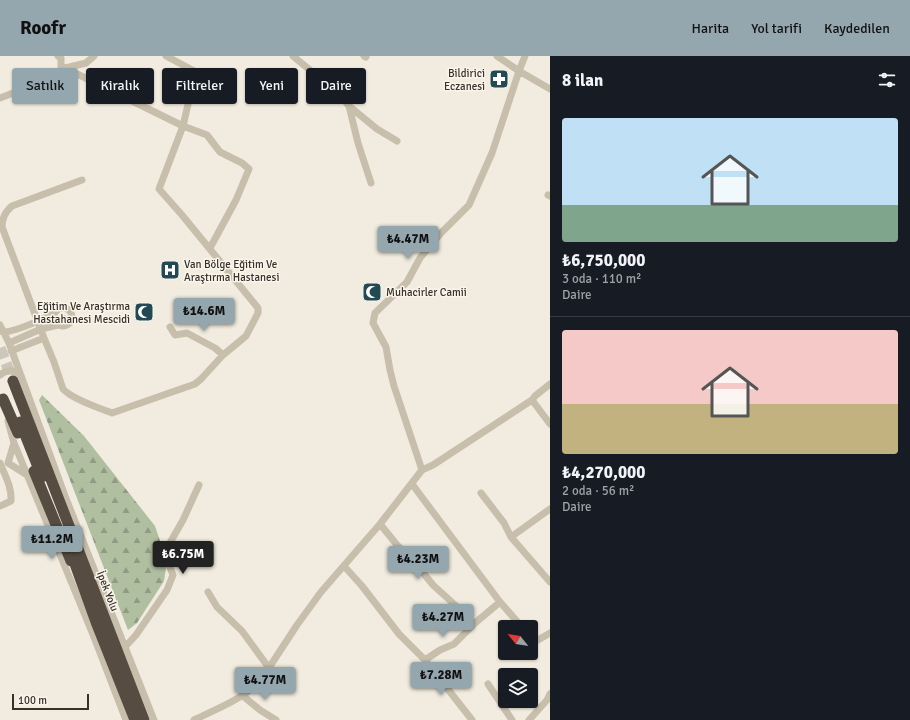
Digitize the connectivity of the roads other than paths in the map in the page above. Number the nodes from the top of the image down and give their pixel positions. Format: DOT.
graph roads {
  1 [pos="58,56"];
  2 [pos="94,56"];
  3 [pos="166,56"];
  4 [pos="293,56"];
  5 [pos="497,56"];
  6 [pos="525,56"];
  7 [pos="63,68"];
  8 [pos="67,68"];
  9 [pos="519,71"];
  10 [pos="78,76"];
  11 [pos="550,89"];
  12 [pos="12,94"];
  13 [pos="0,98"];
  14 [pos="349,106"];
  15 [pos="184,126"];
  16 [pos="397,141"];
  17 [pos="82,180"];
  18 [pos="371,183"];
  19 [pos="210,248"];
  20 [pos="55,312"];
  21 [pos="38,321"];
  22 [pos="0,325"];
  23 [pos="58,325"];
  24 [pos="170,327"];
  25 [pos="41,329"];
  26 [pos="3,332"];
  27 [pos="44,338"];
  28 [pos="8,343"];
  29 [pos="11,351"];
  30 [pos="223,355"];
  31 [pos="550,384"];
  32 [pos="7,385"];
  33 [pos="532,400"];
  34 [pos="550,424"];
  35 [pos="14,443"];
  36 [pos="2,466"];
  37 [pos="422,470"];
  38 [pos="27,475"];
  39 [pos="412,484"];
  40 [pos="199,485"];
  41 [pos="481,493"];
  42 [pos="0,506"];
  43 [pos="550,509"];
  44 [pos="380,524"];
  45 [pos="511,537"];
  46 [pos="344,566"];
  47 [pos="550,582"];
  48 [pos="208,592"];
  49 [pos="500,602"];
  50 [pos="516,620"];
  51 [pos="96,622"];
  52 [pos="470,627"];
  53 [pos="550,633"];
  54 [pos="538,640"];
  55 [pos="125,647"];
  56 [pos="425,660"];
  57 [pos="269,668"];
  58 [pos="488,684"];
  59 [pos="550,694"];
  60 [pos="243,696"];
  61 [pos="126,720"];
  62 [pos="135,720"];
  63 [pos="144,720"];
  64 [pos="154,720"];
  65 [pos="194,720"];
  66 [pos="276,720"];
  67 [pos="472,720"];
  68 [pos="512,720"];
  69 [pos="529,720"];
  1 -- 7 [label="street"];
  2 -- 8 [label="street"];
  3 -- 15 [label="street"];
  4 -- 14 [label="street"];
  5 -- 9 [label="street"];
  6 -- 9 [label="street"];
  9 -- 11 [label="street"];
  9 -- 37 [label="street"];
  10 -- 15 [label="street"];
  12 -- 13 [label="street"];
  14 -- 16 [label="street"];
  14 -- 18 [label="street"];
  15 -- 19 [label="street"];
  15 -- 19 [label="street"];
  17 -- 21 [label="street"];
  19 -- 30 [label="street"];
  20 -- 21 [label="street"];
  20 -- 23 [label="street"];
  20 -- 23 [label="street"];
  21 -- 25 [label="street"];
  21 -- 26 [label="street"];
  22 -- 26 [label="street"];
  23 -- 25 [label="street"];
  24 -- 30 [label="street"];
  25 -- 27 [label="street"];
  25 -- 28 [label="street"];
  26 -- 28 [label="street"];
  27 -- 29 [label="street"];
  27 -- 30 [label="street"];
  28 -- 29 [label="street"];
  29 -- 32 [label="street"];
  31 -- 33 [label="street"];
  32 -- 35 [label="street"];
  32 -- 51 [label="highway, İpek Yolu"];
  32 -- 51 [label="highway"];
  32 -- 55 [label="street"];
  32 -- 63 [label="highway, İpek Yolu"];
  33 -- 34 [label="street"];
  33 -- 37 [label="street"];
  35 -- 36 [label="street"];
  35 -- 38 [label="street"];
  36 -- 38 [label="street"];
  36 -- 42 [label="street"];
  37 -- 39 [label="street"];
  38 -- 61 [label="street"];
  39 -- 44 [label="street"];
  39 -- 49 [label="street"];
  40 -- 55 [label="street"];
  41 -- 45 [label="street"];
  43 -- 45 [label="street"];
  44 -- 46 [label="street"];
  44 -- 52 [label="street"];
  45 -- 47 [label="street"];
  46 -- 56 [label="street"];
  46 -- 57 [label="street"];
  48 -- 57 [label="street"];
  49 -- 50 [label="street"];
  49 -- 52 [label="street"];
  51 -- 62 [label="highway, İpek Yolu"];
  52 -- 56 [label="street"];
  53 -- 54 [label="street"];
  55 -- 64 [label="street"];
  56 -- 67 [label="street"];
  57 -- 60 [label="street"];
  58 -- 68 [label="street"];
  59 -- 69 [label="street"];
  60 -- 65 [label="street"];
  60 -- 66 [label="street"];
}
